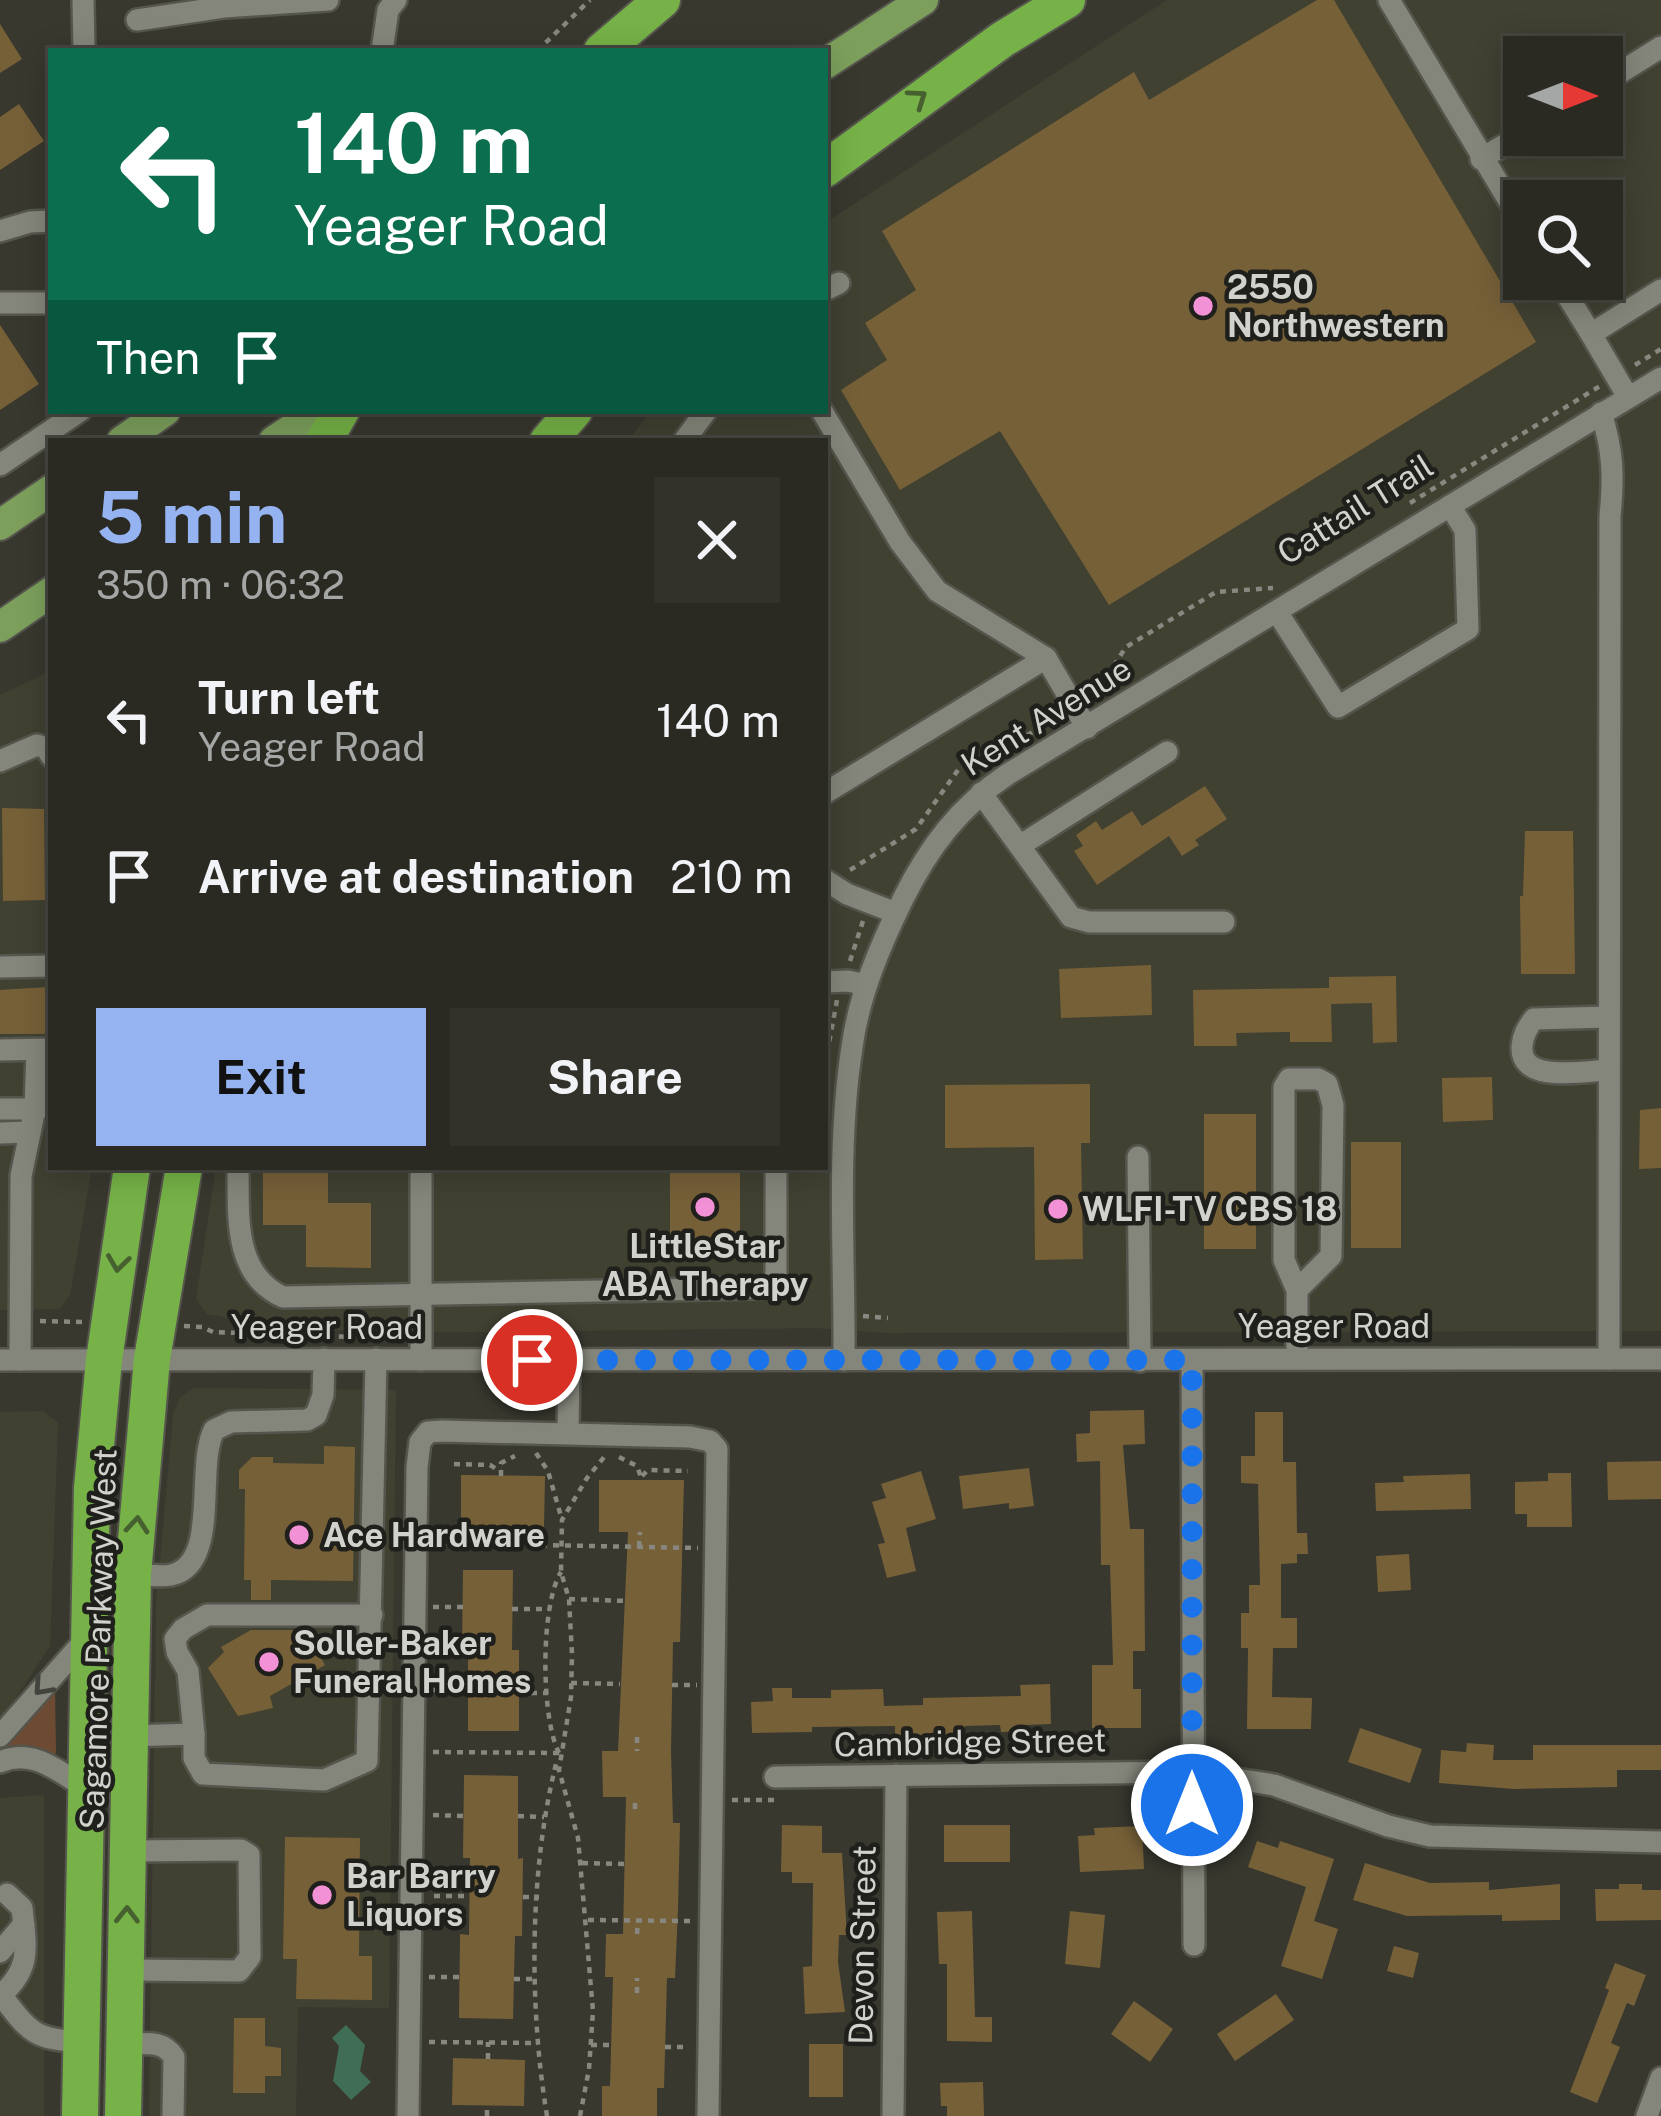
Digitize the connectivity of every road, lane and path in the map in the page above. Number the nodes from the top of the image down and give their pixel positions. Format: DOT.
graph roads {
  1 [pos="83,0"];
  2 [pos="328,0"];
  3 [pos="590,0"];
  4 [pos="662,0"];
  5 [pos="923,0"];
  6 [pos="1067,0"];
  7 [pos="1389,0"];
  8 [pos="389,3"];
  9 [pos="137,20"];
  10 [pos="1661,47"];
  11 [pos="84,48"];
  12 [pos="382,48"];
  13 [pos="540,48"];
  14 [pos="606,48"];
  15 [pos="828,62"];
  16 [pos="1623,71"];
  17 [pos="1503,146"];
  18 [pos="1481,159"];
  19 [pos="828,167"];
  20 [pos="1503,193"];
  21 [pos="48,221"];
  22 [pos="0,231"];
  23 [pos="1661,290"];
  24 [pos="1570,300"];
  25 [pos="0,303"];
  26 [pos="48,303"];
  27 [pos="1591,334"];
  28 [pos="1661,349"];
  29 [pos="1632,367"];
  30 [pos="1661,378"];
  31 [pos="1592,391"];
  32 [pos="1628,397"];
  33 [pos="1601,413"];
  34 [pos="76,414"];
  35 [pos="161,414"];
  36 [pos="314,414"];
  37 [pos="571,414"];
  38 [pos="824,414"];
  39 [pos="126,438"];
  40 [pos="278,438"];
  41 [pos="551,438"];
  42 [pos="0,465"];
  43 [pos="48,492"];
  44 [pos="1450,506"];
  45 [pos="1396,512"];
  46 [pos="0,525"];
  47 [pos="1285,580"];
  48 [pos="48,594"];
  49 [pos="1277,612"];
  50 [pos="0,627"];
  51 [pos="1046,658"];
  52 [pos="1093,696"];
  53 [pos="1055,718"];
  54 [pos="1088,728"];
  55 [pos="48,751"];
  56 [pos="1167,752"];
  57 [pos="0,761"];
  58 [pos="828,791"];
  59 [pos="980,793"];
  60 [pos="1021,845"];
  61 [pos="848,871"];
  62 [pos="828,882"];
  63 [pos="896,913"];
  64 [pos="857,916"];
  65 [pos="1224,922"];
  66 [pos="851,958"];
  67 [pos="48,966"];
  68 [pos="0,967"];
  69 [pos="828,982"];
  70 [pos="866,986"];
  71 [pos="835,1009"];
  72 [pos="1608,1017"];
  73 [pos="828,1048"];
  74 [pos="0,1050"];
  75 [pos="44,1050"];
  76 [pos="1608,1070"];
  77 [pos="43,1107"];
  78 [pos="0,1109"];
  79 [pos="29,1132"];
  80 [pos="0,1133"];
  81 [pos="1138,1157"];
  82 [pos="132,1170"];
  83 [pos="184,1170"];
  84 [pos="238,1170"];
  85 [pos="421,1170"];
  86 [pos="776,1170"];
  87 [pos="11,1280"];
  88 [pos="1297,1290"];
  89 [pos="421,1292"];
  90 [pos="866,1316"];
  91 [pos="888,1318"];
  92 [pos="39,1321"];
  93 [pos="78,1322"];
  94 [pos="193,1327"];
  95 [pos="373,1348"];
  96 [pos="1661,1358"];
  97 [pos="152,1359"];
  98 [pos="1298,1359"];
  99 [pos="10,1360"];
  100 [pos="104,1360"];
  101 [pos="324,1360"];
  102 [pos="421,1360"];
  103 [pos="569,1360"];
  104 [pos="844,1360"];
  105 [pos="1140,1360"];
  106 [pos="1192,1360"];
  107 [pos="1609,1360"];
  108 [pos="568,1433"];
  109 [pos="454,1464"];
  110 [pos="688,1472"];
  111 [pos="562,1520"];
  112 [pos="500,1526"];
  113 [pos="640,1532"];
  114 [pos="416,1543"];
  115 [pos="500,1544"];
  116 [pos="561,1546"];
  117 [pos="640,1547"];
  118 [pos="717,1549"];
  119 [pos="561,1572"];
  120 [pos="133,1574"];
  121 [pos="569,1599"];
  122 [pos="627,1601"];
  123 [pos="415,1606"];
  124 [pos="463,1607"];
  125 [pos="512,1609"];
  126 [pos="550,1609"];
  127 [pos="372,1615"];
  128 [pos="86,1639"];
  129 [pos="571,1683"];
  130 [pos="620,1684"];
  131 [pos="414,1690"];
  132 [pos="468,1691"];
  133 [pos="519,1693"];
  134 [pos="548,1693"];
  135 [pos="194,1734"];
  136 [pos="0,1736"];
  137 [pos="129,1736"];
  138 [pos="637,1737"];
  139 [pos="413,1751"];
  140 [pos="637,1751"];
  141 [pos="559,1753"];
  142 [pos="0,1762"];
  143 [pos="1192,1772"];
  144 [pos="896,1775"];
  145 [pos="775,1778"];
  146 [pos="84,1787"];
  147 [pos="635,1797"];
  148 [pos="713,1799"];
  149 [pos="635,1809"];
  150 [pos="412,1815"];
  151 [pos="463,1816"];
  152 [pos="518,1816"];
  153 [pos="544,1816"];
  154 [pos="1661,1842"];
  155 [pos="128,1851"];
  156 [pos="582,1863"];
  157 [pos="625,1864"];
  158 [pos="7,1894"];
  159 [pos="411,1896"];
  160 [pos="470,1896"];
  161 [pos="523,1897"];
  162 [pos="539,1897"];
  163 [pos="588,1920"];
  164 [pos="638,1921"];
  165 [pos="711,1922"];
  166 [pos="24,1924"];
  167 [pos="638,1934"];
  168 [pos="1194,1945"];
  169 [pos="0,1952"];
  170 [pos="127,1970"];
  171 [pos="410,1977"];
  172 [pos="460,1977"];
  173 [pos="638,1978"];
  174 [pos="514,1979"];
  175 [pos="536,1979"];
  176 [pos="637,1994"];
  177 [pos="1,1996"];
  178 [pos="82,2042"];
  179 [pos="409,2042"];
  180 [pos="488,2042"];
  181 [pos="538,2043"];
  182 [pos="124,2044"];
  183 [pos="592,2045"];
  184 [pos="611,2045"];
  185 [pos="488,2059"];
  186 [pos="1661,2078"];
  187 [pos="488,2106"];
  188 [pos="80,2116"];
  189 [pos="123,2116"];
  190 [pos="172,2116"];
  191 [pos="408,2116"];
  192 [pos="487,2116"];
  193 [pos="548,2116"];
  194 [pos="580,2116"];
  195 [pos="708,2116"];
  196 [pos="893,2116"];
  197 [pos="1646,2116"];
  1 -- 11 [label="street"];
  2 -- 9 [label="street"];
  3 -- 13 [label="path"];
  4 -- 14 [label="highway"];
  5 -- 15 [label="main road"];
  19 -- 6 [label="highway, one-way"];
  7 -- 18 [label="street"];
  8 -- 12 [label="street"];
  10 -- 16 [label="street"];
  17 -- 18 [label="street"];
  18 -- 20 [label="street"];
  21 -- 22 [label="street"];
  23 -- 27 [label="street"];
  24 -- 27 [label="street"];
  25 -- 26 [label="street"];
  27 -- 32 [label="street"];
  28 -- 29 [label="path"];
  30 -- 32 [label="street, Kent Avenue"];
  31 -- 45 [label="path, Cattail Trail"];
  32 -- 33 [label="street, Kent Avenue"];
  33 -- 44 [label="street, Kent Avenue"];
  33 -- 72 [label="street"];
  34 -- 42 [label="street"];
  35 -- 39 [label="main road"];
  36 -- 40 [label="main road"];
  37 -- 41 [label="highway"];
  38 -- 51 [label="street"];
  43 -- 46 [label="main road"];
  44 -- 49 [label="street, Kent Avenue"];
  44 -- 49 [label="street"];
  47 -- 52 [label="path, Cattail Trail"];
  48 -- 50 [label="main road"];
  49 -- 54 [label="street, Kent Avenue"];
  51 -- 54 [label="street"];
  51 -- 58 [label="street"];
  53 -- 61 [label="path"];
  54 -- 59 [label="street, Kent Avenue"];
  55 -- 57 [label="street"];
  56 -- 60 [label="street"];
  59 -- 60 [label="street"];
  59 -- 63 [label="street, Kent Avenue"];
  60 -- 65 [label="street"];
  62 -- 63 [label="street"];
  63 -- 70 [label="street, Kent Avenue"];
  64 -- 66 [label="path"];
  67 -- 68 [label="street"];
  69 -- 70 [label="street"];
  70 -- 104 [label="street, Kent Avenue"];
  71 -- 73 [label="path"];
  72 -- 76 [label="street"];
  72 -- 76 [label="street"];
  74 -- 75 [label="street"];
  75 -- 77 [label="street"];
  76 -- 107 [label="street"];
  77 -- 78 [label="street"];
  77 -- 79 [label="street"];
  79 -- 80 [label="street"];
  79 -- 87 [label="street"];
  81 -- 105 [label="street"];
  82 -- 100 [label="highway, Sagamore Parkway West, one-way"];
  83 -- 97 [label="highway, Sagamore Parkway West"];
  84 -- 89 [label="street"];
  85 -- 89 [label="street"];
  86 -- 89 [label="street"];
  87 -- 99 [label="street"];
  88 -- 88 [label="street"];
  88 -- 98 [label="street"];
  89 -- 102 [label="street"];
  90 -- 91 [label="path"];
  92 -- 93 [label="path"];
  94 -- 95 [label="path"];
  95 -- 101 [label="street, Yeager Road"];
  95 -- 102 [label="street, Yeager Road"];
  95 -- 127 [label="street"];
  96 -- 107 [label="street, Yeager Road"];
  97 -- 100 [label="street, Yeager Road"];
  97 -- 101 [label="street, Yeager Road"];
  120 -- 97 [label="highway, Sagamore Parkway West, one-way"];
  98 -- 106 [label="street, Yeager Road"];
  98 -- 107 [label="street, Yeager Road"];
  99 -- 100 [label="street, Yeager Road"];
  100 -- 128 [label="highway, Sagamore Parkway West"];
  101 -- 120 [label="street"];
  102 -- 103 [label="street, Yeager Road"];
  103 -- 104 [label="street, Yeager Road"];
  103 -- 108 [label="street"];
  104 -- 105 [label="street, Yeager Road"];
  105 -- 106 [label="street, Yeager Road"];
  106 -- 143 [label="street"];
  108 -- 114 [label="street"];
  108 -- 118 [label="street"];
  109 -- 111 [label="path"];
  110 -- 111 [label="path"];
  111 -- 116 [label="path"];
  112 -- 115 [label="path"];
  113 -- 117 [label="path"];
  114 -- 115 [label="path"];
  114 -- 123 [label="street"];
  115 -- 116 [label="path"];
  116 -- 117 [label="path"];
  116 -- 119 [label="path"];
  117 -- 118 [label="path"];
  118 -- 148 [label="street"];
  119 -- 121 [label="path"];
  119 -- 126 [label="path"];
  120 -- 137 [label="highway, Sagamore Parkway West"];
  121 -- 122 [label="path"];
  121 -- 129 [label="path"];
  123 -- 124 [label="path"];
  123 -- 131 [label="street"];
  125 -- 126 [label="path"];
  126 -- 134 [label="path"];
  127 -- 135 [label="street"];
  127 -- 135 [label="street"];
  128 -- 136 [label="street, one-way"];
  128 -- 146 [label="highway, Sagamore Parkway West"];
  129 -- 130 [label="path"];
  129 -- 141 [label="path"];
  131 -- 132 [label="path"];
  131 -- 139 [label="street"];
  133 -- 134 [label="path"];
  134 -- 141 [label="path"];
  135 -- 137 [label="street"];
  137 -- 155 [label="highway, Sagamore Parkway West"];
  138 -- 140 [label="path"];
  139 -- 141 [label="path"];
  139 -- 150 [label="street"];
  141 -- 153 [label="path"];
  141 -- 156 [label="path"];
  142 -- 146 [label="street"];
  143 -- 144 [label="street, Cambridge Street"];
  143 -- 154 [label="street, Cambridge Street"];
  143 -- 168 [label="street"];
  144 -- 145 [label="street, Cambridge Street"];
  144 -- 196 [label="street, Devon Street"];
  145 -- 148 [label="path"];
  146 -- 178 [label="highway, Sagamore Parkway West"];
  147 -- 149 [label="path"];
  148 -- 165 [label="street"];
  150 -- 151 [label="path"];
  150 -- 159 [label="street"];
  152 -- 153 [label="path"];
  153 -- 162 [label="path"];
  170 -- 155 [label="highway, Sagamore Parkway West, one-way"];
  155 -- 170 [label="street"];
  156 -- 157 [label="path"];
  156 -- 163 [label="path"];
  158 -- 166 [label="street"];
  159 -- 160 [label="path"];
  159 -- 171 [label="street"];
  161 -- 162 [label="path"];
  162 -- 175 [label="path"];
  163 -- 164 [label="path"];
  163 -- 183 [label="path"];
  164 -- 165 [label="path"];
  164 -- 167 [label="path"];
  165 -- 195 [label="street"];
  166 -- 169 [label="street"];
  166 -- 177 [label="street"];
  170 -- 182 [label="highway, Sagamore Parkway West"];
  171 -- 172 [label="path"];
  171 -- 179 [label="street"];
  173 -- 176 [label="path"];
  174 -- 175 [label="path"];
  175 -- 181 [label="path"];
  177 -- 178 [label="street"];
  178 -- 188 [label="highway, Sagamore Parkway West"];
  179 -- 180 [label="path"];
  179 -- 191 [label="street"];
  180 -- 181 [label="path"];
  180 -- 185 [label="path"];
  181 -- 193 [label="path"];
  182 -- 189 [label="highway, Sagamore Parkway West"];
  182 -- 190 [label="street"];
  183 -- 184 [label="path"];
  183 -- 194 [label="path"];
  186 -- 197 [label="street"];
  187 -- 192 [label="path"];
}
